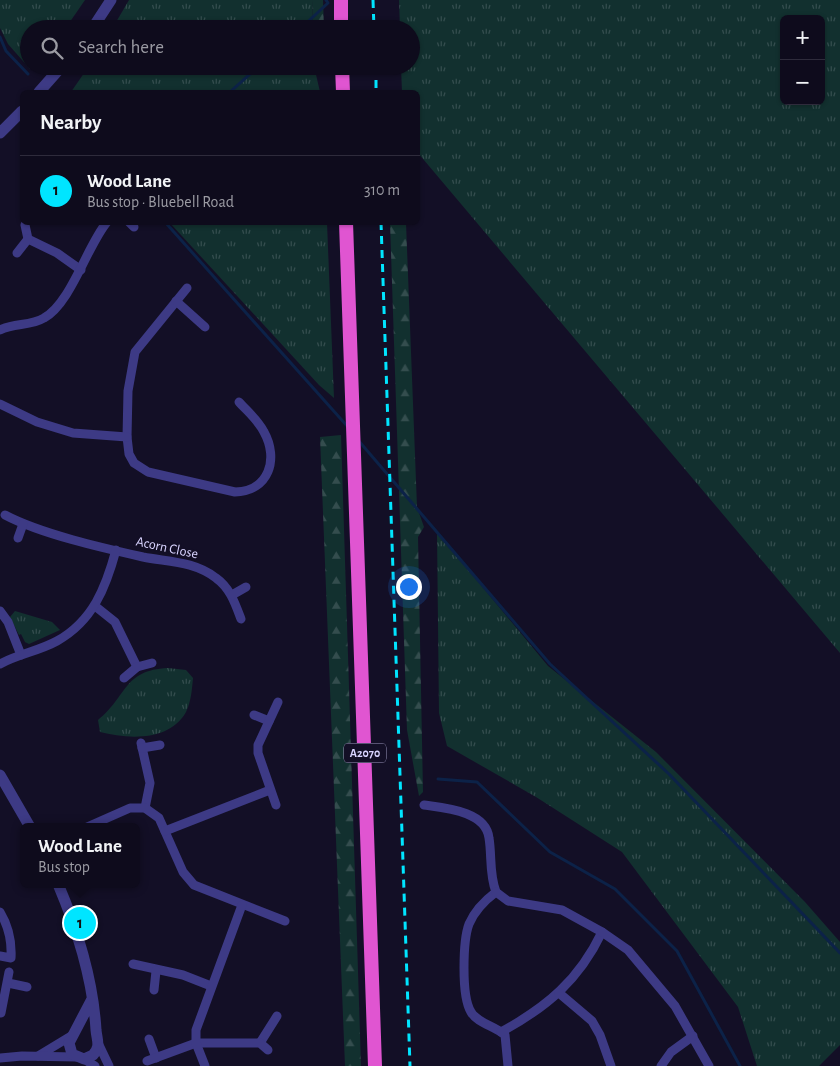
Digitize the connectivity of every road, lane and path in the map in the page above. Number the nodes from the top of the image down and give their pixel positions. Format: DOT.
graph roads {
  1 [pos="111,0"];
  2 [pos="340,0"];
  3 [pos="98,20"];
  4 [pos="341,20"];
  5 [pos="54,75"];
  6 [pos="342,75"];
  7 [pos="41,90"];
  8 [pos="343,90"];
  9 [pos="20,113"];
  10 [pos="0,133"];
  11 [pos="25,225"];
  12 [pos="105,225"];
  13 [pos="346,225"];
  14 [pos="28,239"];
  15 [pos="17,253"];
  16 [pos="81,270"];
  17 [pos="187,288"];
  18 [pos="176,301"];
  19 [pos="205,327"];
  20 [pos="0,330"];
  21 [pos="238,402"];
  22 [pos="0,404"];
  23 [pos="127,437"];
  24 [pos="5,515"];
  25 [pos="23,524"];
  26 [pos="18,538"];
  27 [pos="116,550"];
  28 [pos="246,587"];
  29 [pos="232,595"];
  30 [pos="95,606"];
  31 [pos="0,611"];
  32 [pos="241,619"];
  33 [pos="21,654"];
  34 [pos="152,663"];
  35 [pos="0,664"];
  36 [pos="137,667"];
  37 [pos="124,678"];
  38 [pos="278,702"];
  39 [pos="254,715"];
  40 [pos="269,721"];
  41 [pos="160,745"];
  42 [pos="0,775"];
  43 [pos="270,790"];
  44 [pos="276,805"];
  45 [pos="424,806"];
  46 [pos="145,808"];
  47 [pos="28,823"];
  48 [pos="96,823"];
  49 [pos="165,831"];
  50 [pos="60,888"];
  51 [pos="496,892"];
  52 [pos="242,905"];
  53 [pos="0,912"];
  54 [pos="285,921"];
  55 [pos="602,932"];
  56 [pos="0,956"];
  57 [pos="10,964"];
  58 [pos="133,964"];
  59 [pos="156,971"];
  60 [pos="8,983"];
  61 [pos="211,986"];
  62 [pos="27,987"];
  63 [pos="154,990"];
  64 [pos="559,993"];
  65 [pos="92,999"];
  66 [pos="1,1013"];
  67 [pos="277,1016"];
  68 [pos="502,1032"];
  69 [pos="73,1034"];
  70 [pos="693,1036"];
  71 [pos="149,1039"];
  72 [pos="97,1040"];
  73 [pos="196,1042"];
  74 [pos="260,1043"];
  75 [pos="268,1050"];
  76 [pos="38,1056"];
  77 [pos="0,1058"];
  78 [pos="80,1058"];
  79 [pos="95,1066"];
  80 [pos="109,1066"];
  81 [pos="205,1066"];
  82 [pos="375,1066"];
  83 [pos="508,1066"];
  84 [pos="611,1066"];
  85 [pos="661,1066"];
  86 [pos="709,1066"];
  1 -- 3 [label="street"];
  2 -- 4 [label="highway"];
  5 -- 7 [label="street"];
  6 -- 8 [label="highway"];
  9 -- 10 [label="street"];
  11 -- 14 [label="street"];
  12 -- 16 [label="street"];
  13 -- 82 [label="highway, A2070"];
  14 -- 15 [label="street"];
  14 -- 16 [label="street"];
  16 -- 20 [label="street"];
  17 -- 18 [label="street"];
  18 -- 19 [label="street"];
  18 -- 23 [label="street"];
  21 -- 23 [label="street"];
  22 -- 23 [label="street"];
  24 -- 25 [label="street, Acorn Close"];
  25 -- 26 [label="street"];
  25 -- 27 [label="street, Acorn Close"];
  27 -- 29 [label="street, Acorn Close"];
  27 -- 30 [label="street, Acorn Close"];
  28 -- 29 [label="street"];
  29 -- 32 [label="street, Acorn Close"];
  30 -- 33 [label="street, Acorn Close"];
  30 -- 36 [label="street"];
  31 -- 33 [label="street"];
  33 -- 35 [label="street, Acorn Close"];
  34 -- 36 [label="street"];
  36 -- 37 [label="street"];
  38 -- 40 [label="street"];
  39 -- 40 [label="street"];
  40 -- 43 [label="street"];
  41 -- 46 [label="street"];
  42 -- 47 [label="street"];
  43 -- 44 [label="street"];
  43 -- 49 [label="street"];
  45 -- 51 [label="street"];
  46 -- 48 [label="street"];
  46 -- 49 [label="street"];
  49 -- 52 [label="street"];
  50 -- 65 [label="street"];
  51 -- 55 [label="street"];
  51 -- 68 [label="street"];
  52 -- 54 [label="street"];
  52 -- 61 [label="street"];
  53 -- 57 [label="street"];
  55 -- 64 [label="street"];
  55 -- 70 [label="street"];
  56 -- 57 [label="street"];
  57 -- 60 [label="street"];
  58 -- 59 [label="street"];
  59 -- 61 [label="street"];
  59 -- 63 [label="street"];
  60 -- 62 [label="street"];
  60 -- 66 [label="street"];
  61 -- 73 [label="street"];
  64 -- 68 [label="street"];
  64 -- 84 [label="street"];
  65 -- 69 [label="street"];
  65 -- 72 [label="street"];
  67 -- 74 [label="street"];
  68 -- 83 [label="street"];
  69 -- 72 [label="street"];
  69 -- 76 [label="street"];
  69 -- 78 [label="street"];
  70 -- 85 [label="street"];
  70 -- 86 [label="street"];
  71 -- 73 [label="street"];
  72 -- 78 [label="street"];
  72 -- 80 [label="street"];
  73 -- 74 [label="street"];
  73 -- 81 [label="street"];
  74 -- 75 [label="street"];
  76 -- 77 [label="street"];
  76 -- 78 [label="street"];
  78 -- 79 [label="street"];
}
